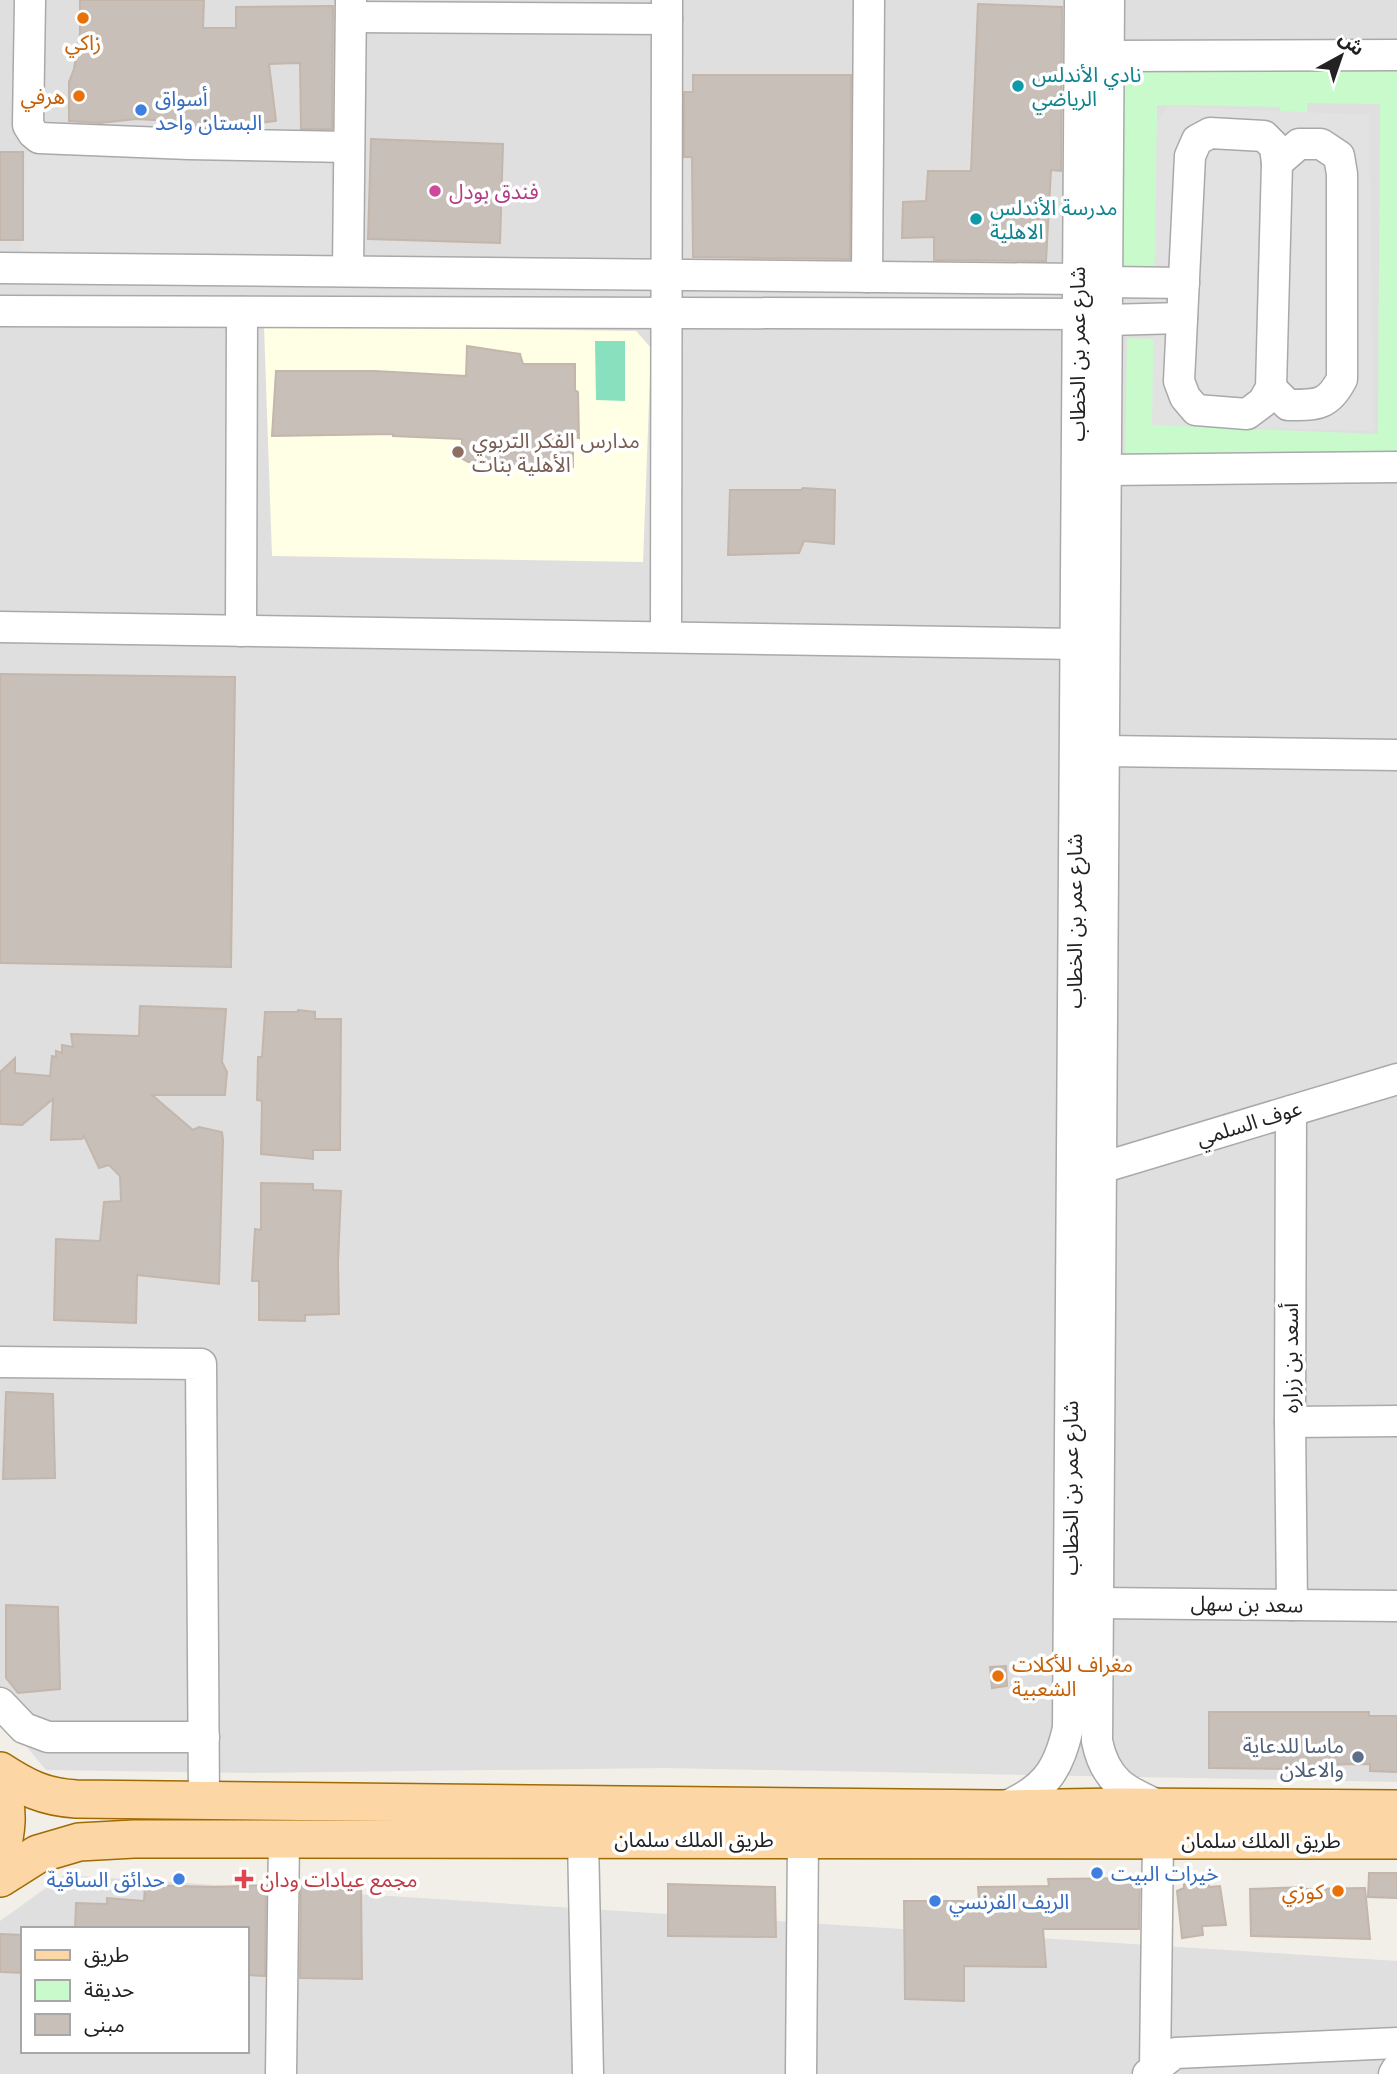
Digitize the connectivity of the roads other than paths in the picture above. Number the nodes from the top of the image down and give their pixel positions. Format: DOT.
graph roads {
  1 [pos="30,0"];
  2 [pos="869,0"];
  3 [pos="1080,0"];
  4 [pos="1109,0"];
  5 [pos="351,9"];
  6 [pos="667,9"];
  7 [pos="1397,55"];
  8 [pos="1109,56"];
  9 [pos="349,147"];
  10 [pos="1277,163"];
  11 [pos="0,268"];
  12 [pos="348,271"];
  13 [pos="666,275"];
  14 [pos="867,277"];
  15 [pos="1078,279"];
  16 [pos="1107,282"];
  17 [pos="1184,283"];
  18 [pos="0,311"];
  19 [pos="242,312"];
  20 [pos="667,314"];
  21 [pos="1078,314"];
  22 [pos="1182,318"];
  23 [pos="1107,320"];
  24 [pos="1270,388"];
  25 [pos="1397,467"];
  26 [pos="1106,470"];
  27 [pos="0,627"];
  28 [pos="241,631"];
  29 [pos="666,637"];
  30 [pos="1076,644"];
  31 [pos="1104,751"];
  32 [pos="1397,755"];
  33 [pos="1397,1079"];
  34 [pos="1292,1111"];
  35 [pos="1101,1168"];
  36 [pos="0,1362"];
  37 [pos="1397,1420"];
  38 [pos="1290,1422"];
  39 [pos="1097,1603"];
  40 [pos="1292,1605"];
  41 [pos="1397,1606"];
  42 [pos="0,1703"];
  43 [pos="204,1737"];
  44 [pos="0,1771"];
  45 [pos="0,1788"];
  46 [pos="204,1801"];
  47 [pos="999,1809"];
  48 [pos="1397,1809"];
  49 [pos="1161,1823"];
  50 [pos="284,1839"];
  51 [pos="583,1839"];
  52 [pos="803,1839"];
  53 [pos="1397,1840"];
  54 [pos="0,1856"];
  55 [pos="0,1878"];
  56 [pos="1397,2043"];
  57 [pos="1397,2069"];
  58 [pos="1152,2071"];
  59 [pos="281,2074"];
  60 [pos="588,2074"];
  61 [pos="801,2074"];
  62 [pos="1394,2074"];
  1 -- 9 [label="street"];
  2 -- 14 [label="street"];
  3 -- 15 [label="street, شارع عمر بن الخطاب"];
  4 -- 8 [label="street, شارع عمر بن الخطاب"];
  5 -- 6 [label="street"];
  5 -- 9 [label="street"];
  6 -- 13 [label="street"];
  7 -- 8 [label="street"];
  8 -- 16 [label="street, شارع عمر بن الخطاب"];
  9 -- 12 [label="street"];
  10 -- 17 [label="street"];
  10 -- 24 [label="street"];
  10 -- 24 [label="street"];
  11 -- 12 [label="street"];
  12 -- 13 [label="street"];
  13 -- 14 [label="street"];
  13 -- 20 [label="street"];
  14 -- 15 [label="street"];
  15 -- 21 [label="street, شارع عمر بن الخطاب"];
  16 -- 17 [label="street"];
  16 -- 23 [label="street, شارع عمر بن الخطاب"];
  17 -- 22 [label="street"];
  18 -- 19 [label="street"];
  19 -- 20 [label="street"];
  19 -- 28 [label="street"];
  20 -- 21 [label="street"];
  20 -- 29 [label="street"];
  21 -- 30 [label="street, شارع عمر بن الخطاب"];
  22 -- 23 [label="street"];
  22 -- 24 [label="street"];
  23 -- 26 [label="street, شارع عمر بن الخطاب"];
  25 -- 26 [label="street"];
  26 -- 31 [label="street, شارع عمر بن الخطاب"];
  27 -- 28 [label="street"];
  28 -- 29 [label="street"];
  29 -- 30 [label="street"];
  30 -- 47 [label="street, شارع عمر بن الخطاب"];
  31 -- 32 [label="street"];
  31 -- 35 [label="street, شارع عمر بن الخطاب"];
  33 -- 34 [label="street, عوف السلمي"];
  34 -- 35 [label="street, عوف السلمي"];
  34 -- 38 [label="street, أسعد بن زراره"];
  35 -- 39 [label="street, شارع عمر بن الخطاب"];
  36 -- 43 [label="street"];
  37 -- 38 [label="street"];
  38 -- 40 [label="street, أسعد بن زراره"];
  39 -- 40 [label="street, سعد بن سهل"];
  39 -- 49 [label="street, شارع عمر بن الخطاب"];
  40 -- 41 [label="street, سعد بن سهل"];
  42 -- 43 [label="street"];
  43 -- 46 [label="street"];
  44 -- 46 [label="main road, طريق الملك سلمان"];
  45 -- 54 [label="main road"];
  46 -- 47 [label="main road, طريق الملك سلمان"];
  47 -- 49 [label="main road, طريق الملك سلمان"];
  48 -- 49 [label="main road, طريق الملك سلمان"];
  49 -- 52 [label="main road, طريق الملك سلمان"];
  49 -- 53 [label="main road, طريق الملك سلمان"];
  49 -- 58 [label="street"];
  50 -- 51 [label="main road, طريق الملك سلمان"];
  50 -- 55 [label="main road, طريق الملك سلمان"];
  50 -- 59 [label="street"];
  51 -- 52 [label="main road, طريق الملك سلمان"];
  51 -- 60 [label="street"];
  52 -- 61 [label="street"];
  56 -- 58 [label="street"];
  57 -- 62 [label="street"];
}
